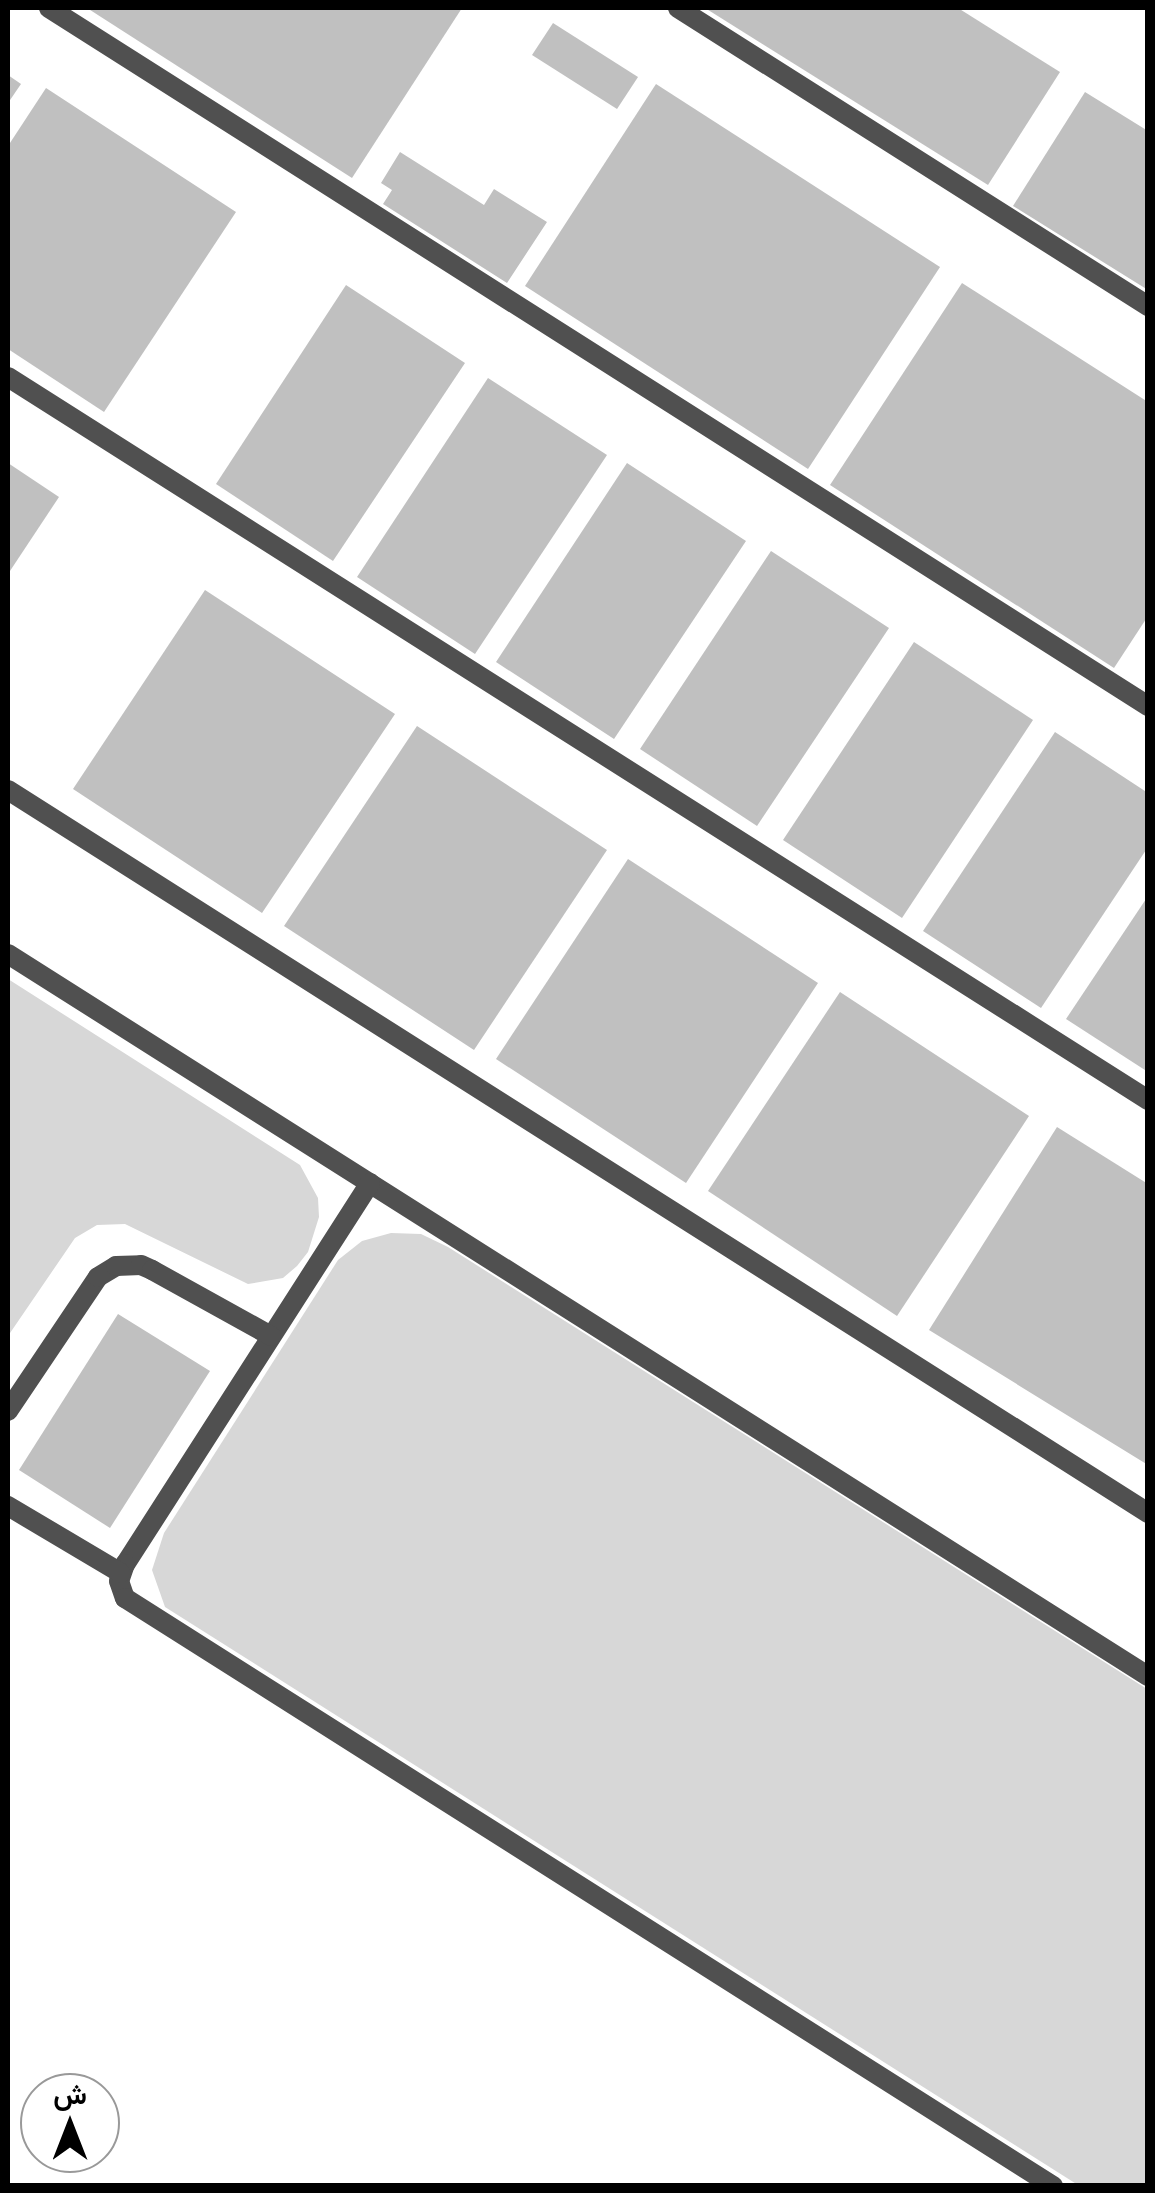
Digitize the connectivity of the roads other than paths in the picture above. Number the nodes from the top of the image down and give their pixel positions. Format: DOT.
graph roads {
  1 [pos="49,8"];
  2 [pos="678,8"];
  3 [pos="1148,306"];
  4 [pos="8,378"];
  5 [pos="1148,706"];
  6 [pos="8,790"];
  7 [pos="8,954"];
  8 [pos="1148,1100"];
  9 [pos="370,1184"];
  10 [pos="272,1336"];
  11 [pos="8,1411"];
  12 [pos="8,1506"];
  13 [pos="1148,1513"];
  14 [pos="121,1572"];
  15 [pos="1148,1676"];
  16 [pos="1052,2186"];
  1 -- 5 [label="street"];
  2 -- 3 [label="street"];
  4 -- 8 [label="street"];
  6 -- 13 [label="street"];
  7 -- 9 [label="street"];
  9 -- 10 [label="street"];
  9 -- 15 [label="street"];
  10 -- 11 [label="street"];
  10 -- 14 [label="street"];
  12 -- 14 [label="street"];
  14 -- 16 [label="street"];
}
